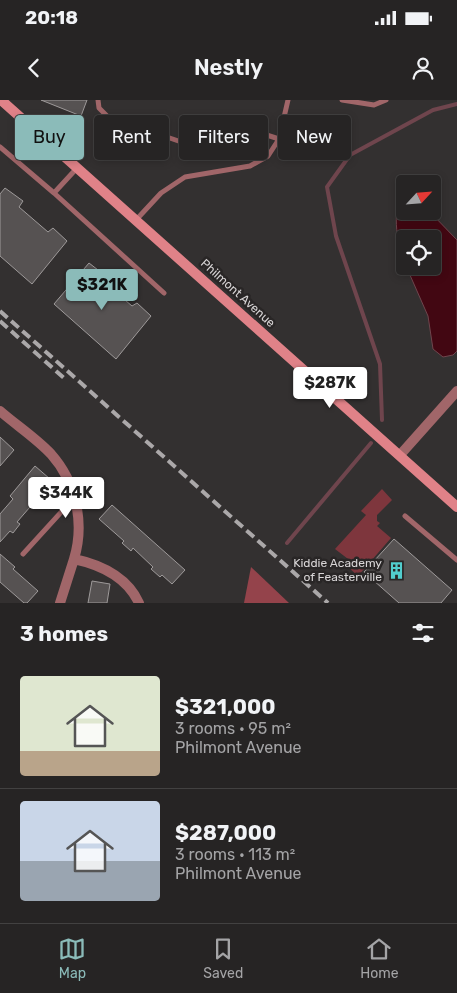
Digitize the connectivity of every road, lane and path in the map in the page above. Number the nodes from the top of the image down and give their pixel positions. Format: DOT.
graph roads {
  1 [pos="1,100"];
  2 [pos="98,100"];
  3 [pos="288,100"];
  4 [pos="342,100"];
  5 [pos="386,100"];
  6 [pos="285,115"];
  7 [pos="278,139"];
  8 [pos="278,141"];
  9 [pos="0,146"];
  10 [pos="77,167"];
  11 [pos="54,193"];
  12 [pos="136,220"];
  13 [pos="164,293"];
  14 [pos="457,391"];
  15 [pos="0,411"];
  16 [pos="400,455"];
  17 [pos="75,498"];
  18 [pos="457,507"];
  19 [pos="405,516"];
  20 [pos="23,554"];
  21 [pos="74,559"];
  22 [pos="457,560"];
  23 [pos="60,603"];
  24 [pos="139,603"];
  1 -- 10 [label="main road, Philmont Avenue"];
  2 -- 7 [label="lane"];
  3 -- 6 [label="lane"];
  4 -- 5 [label="lane"];
  8 -- 12 [label="lane"];
  9 -- 11 [label="lane"];
  10 -- 11 [label="lane"];
  10 -- 12 [label="main road, Philmont Avenue"];
  11 -- 13 [label="lane"];
  12 -- 16 [label="main road, Philmont Avenue"];
  14 -- 16 [label="street"];
  15 -- 17 [label="street"];
  16 -- 18 [label="main road, Philmont Avenue"];
  17 -- 20 [label="lane"];
  17 -- 21 [label="street"];
  19 -- 22 [label="lane"];
  21 -- 23 [label="street"];
  21 -- 24 [label="street"];
}
